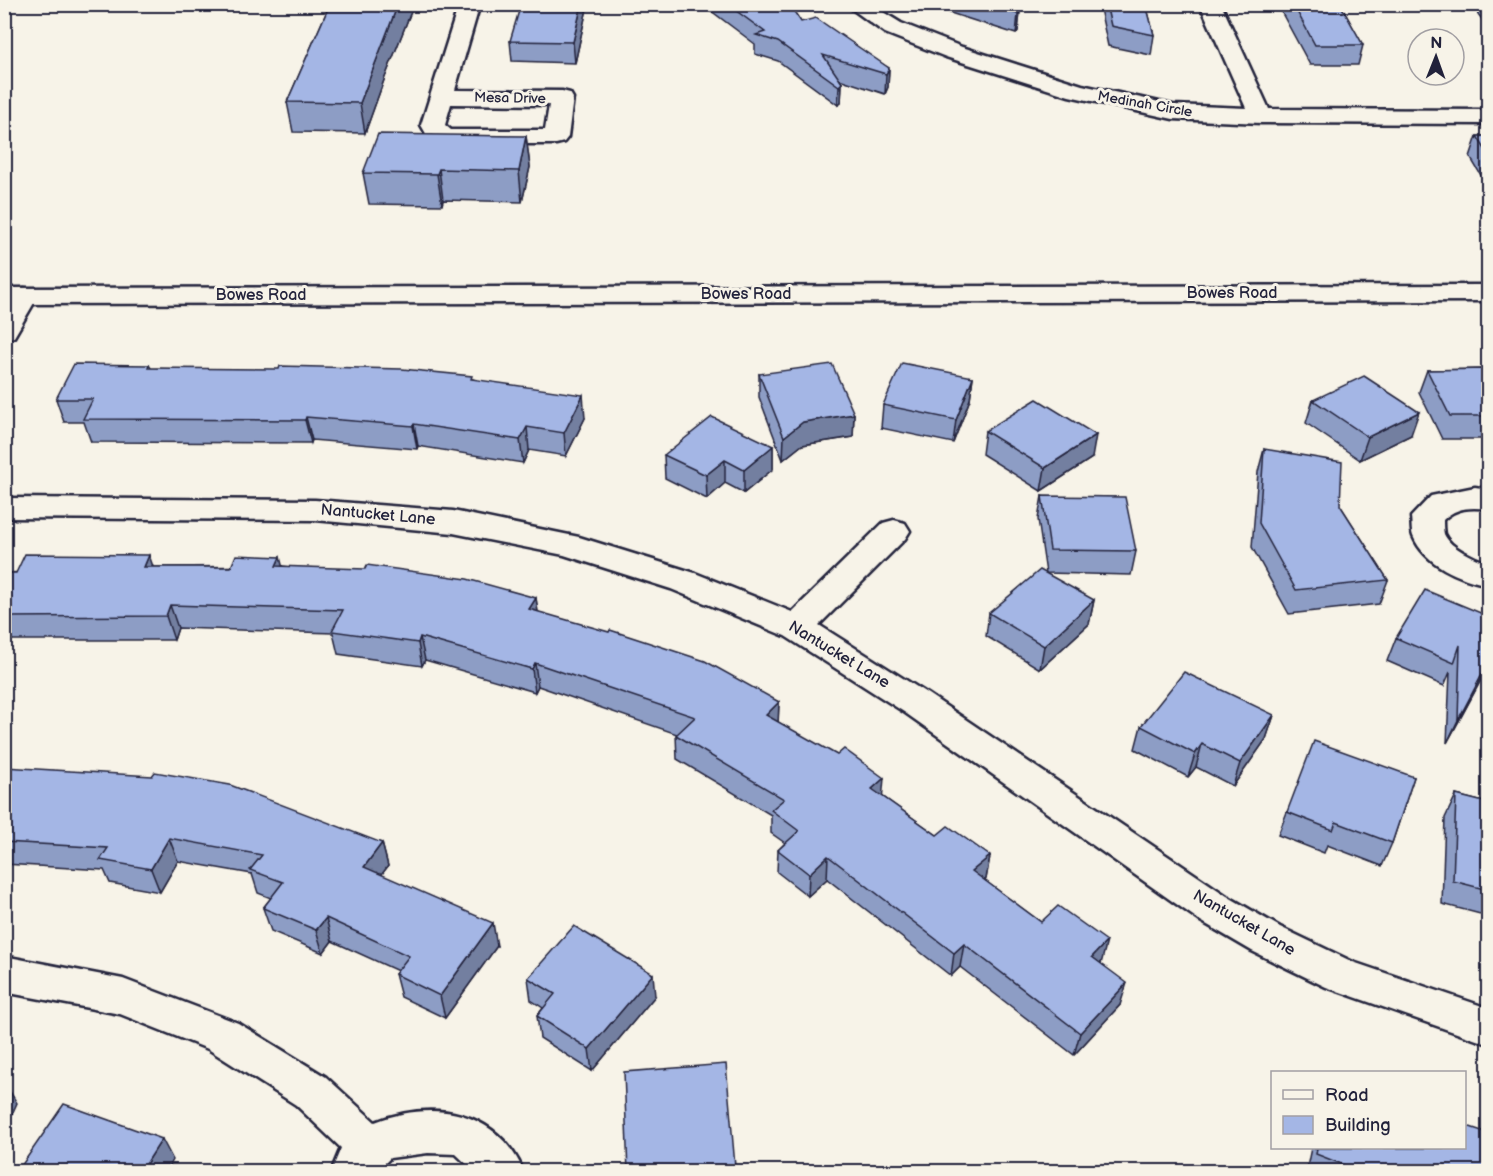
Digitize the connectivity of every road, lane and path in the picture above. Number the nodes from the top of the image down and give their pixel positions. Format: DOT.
graph roads {
  1 [pos="470,4"];
  2 [pos="855,4"];
  3 [pos="1210,4"];
  4 [pos="441,97"];
  5 [pos="1261,116"];
  6 [pos="1488,117"];
  7 [pos="1488,293"];
  8 [pos="14,296"];
  9 [pos="4,331"];
  10 [pos="1488,499"];
  11 [pos="4,508"];
  12 [pos="894,531"];
  13 [pos="1488,574"];
  14 [pos="797,627"];
  15 [pos="4,974"];
  16 [pos="1488,1026"];
  17 [pos="362,1159"];
  18 [pos="502,1172"];
  1 -- 4 [label="street, Mesa Drive"];
  2 -- 5 [label="street, Medinah Circle"];
  3 -- 5 [label="street"];
  4 -- 4 [label="street, Mesa Drive"];
  5 -- 6 [label="street, Medinah Circle"];
  7 -- 8 [label="street, Bowes Road"];
  8 -- 9 [label="street"];
  10 -- 13 [label="street"];
  11 -- 14 [label="street, Nantucket Lane"];
  12 -- 14 [label="street"];
  14 -- 16 [label="street, Nantucket Lane"];
  15 -- 17 [label="street"];
  17 -- 18 [label="street"];
}
